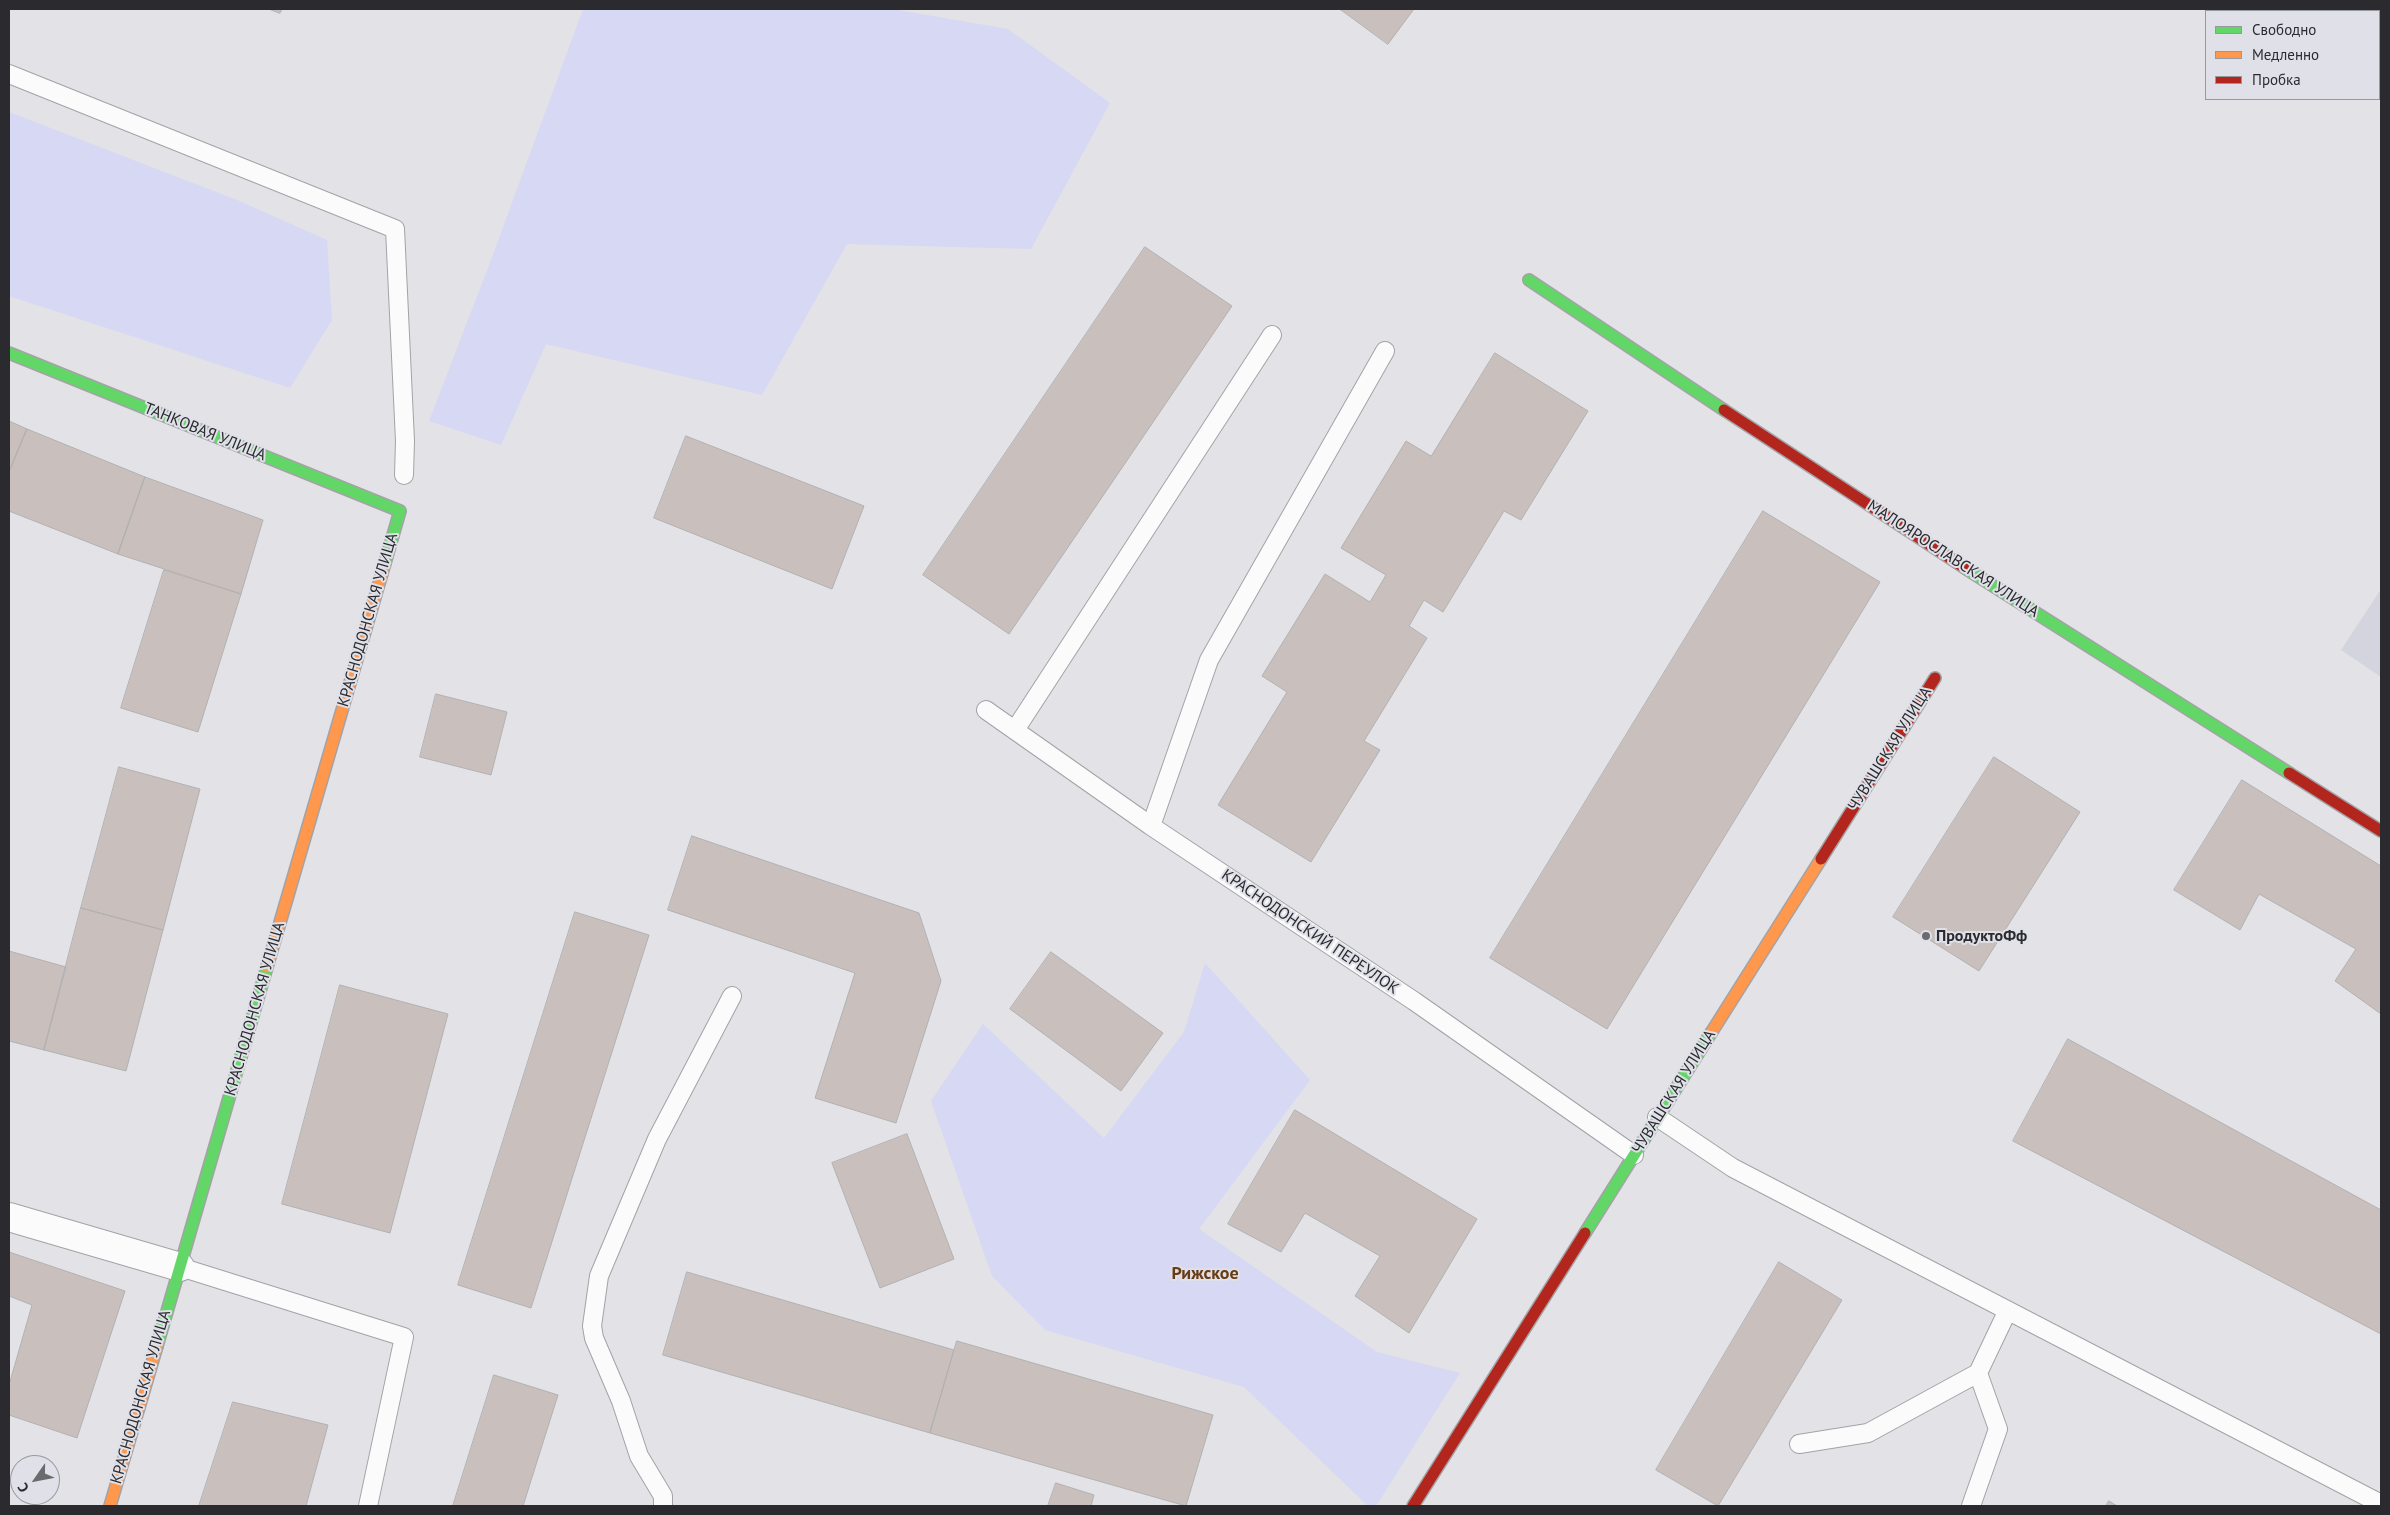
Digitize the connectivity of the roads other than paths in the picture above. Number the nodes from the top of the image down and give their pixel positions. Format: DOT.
graph roads {
  1 [pos="9,74"];
  2 [pos="1529,280"];
  3 [pos="1272,335"];
  4 [pos="1384,351"];
  5 [pos="9,353"];
  6 [pos="404,475"];
  7 [pos="400,511"];
  8 [pos="1935,678"];
  9 [pos="986,710"];
  10 [pos="1015,730"];
  11 [pos="1151,826"];
  12 [pos="2381,829"];
  13 [pos="732,996"];
  14 [pos="1658,1117"];
  15 [pos="1634,1155"];
  16 [pos="9,1217"];
  17 [pos="180,1267"];
  18 [pos="2007,1312"];
  19 [pos="1978,1373"];
  20 [pos="1799,1444"];
  21 [pos="2381,1504"];
  22 [pos="110,1506"];
  23 [pos="368,1506"];
  24 [pos="663,1506"];
  25 [pos="1413,1506"];
  26 [pos="1971,1506"];
  1 -- 6 [label="lane"];
  2 -- 12 [label="street, МАЛОЯРОСЛАВСКАЯ УЛИЦА"];
  3 -- 10 [label="lane"];
  4 -- 11 [label="lane"];
  5 -- 7 [label="street, ТАНКОВАЯ УЛИЦА"];
  7 -- 17 [label="street, КРАСНОДОНСКАЯ УЛИЦА"];
  8 -- 14 [label="street, ЧУВАШСКАЯ УЛИЦА"];
  9 -- 10 [label="lane, КРАСНОДОНСКИЙ ПЕРЕУЛОК"];
  10 -- 11 [label="lane, КРАСНОДОНСКИЙ ПЕРЕУЛОК"];
  11 -- 15 [label="lane, КРАСНОДОНСКИЙ ПЕРЕУЛОК"];
  13 -- 24 [label="lane"];
  14 -- 15 [label="street, ЧУВАШСКАЯ УЛИЦА"];
  14 -- 18 [label="lane"];
  15 -- 25 [label="street, ЧУВАШСКАЯ УЛИЦА"];
  16 -- 17 [label="street"];
  17 -- 22 [label="street, КРАСНОДОНСКАЯ УЛИЦА"];
  17 -- 23 [label="lane"];
  18 -- 19 [label="lane"];
  18 -- 21 [label="lane"];
  19 -- 20 [label="lane"];
  19 -- 26 [label="lane"];
}
